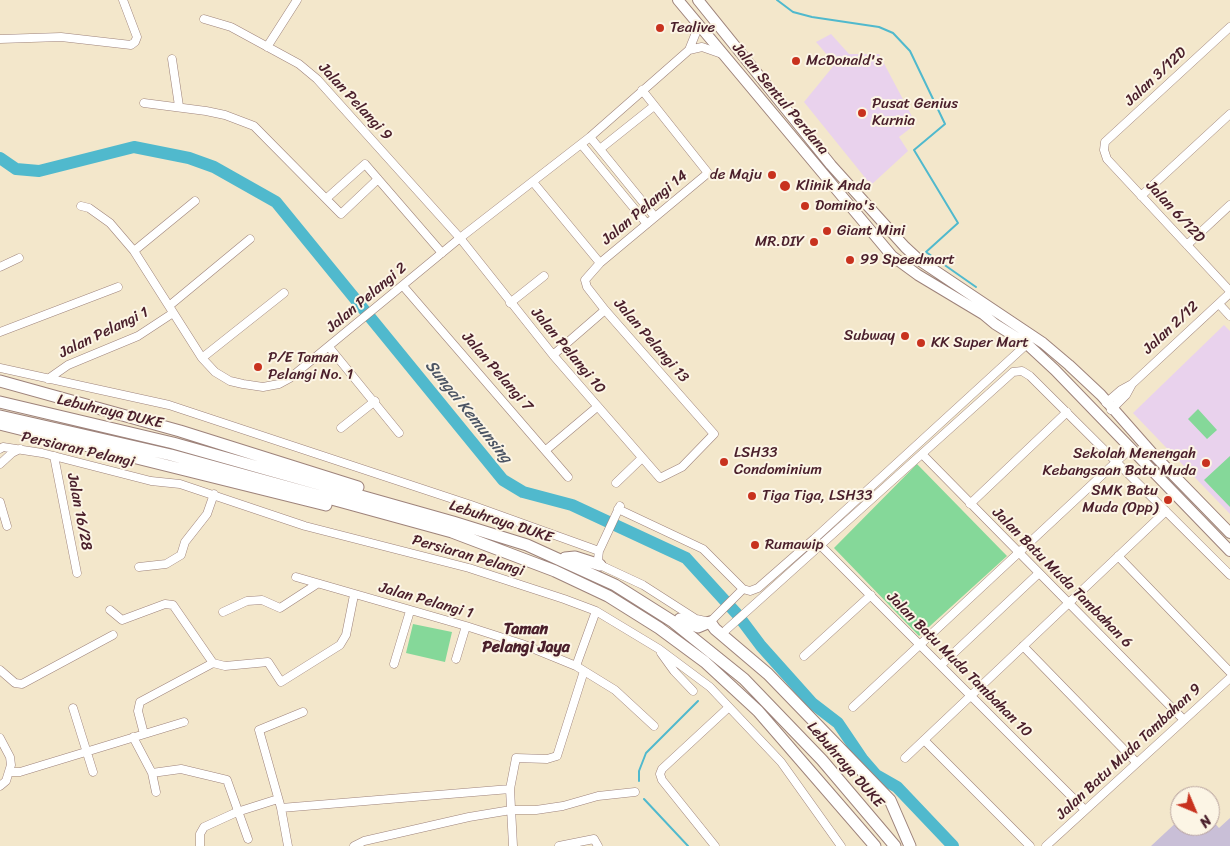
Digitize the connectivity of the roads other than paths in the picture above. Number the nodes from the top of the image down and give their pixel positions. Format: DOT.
graph roads {
  1 [pos="123,0"];
  2 [pos="297,0"];
  3 [pos="678,0"];
  4 [pos="698,0"];
  5 [pos="204,19"];
  6 [pos="696,21"];
  7 [pos="1230,28"];
  8 [pos="0,39"];
  9 [pos="267,47"];
  10 [pos="689,50"];
  11 [pos="724,56"];
  12 [pos="172,59"];
  13 [pos="642,90"];
  14 [pos="144,103"];
  15 [pos="179,106"];
  16 [pos="654,106"];
  17 [pos="1230,114"];
  18 [pos="590,137"];
  19 [pos="581,144"];
  20 [pos="600,149"];
  21 [pos="1104,150"];
  22 [pos="378,179"];
  23 [pos="533,182"];
  24 [pos="1141,196"];
  25 [pos="327,198"];
  26 [pos="195,201"];
  27 [pos="1230,205"];
  28 [pos="81,206"];
  29 [pos="655,217"];
  30 [pos="647,224"];
  31 [pos="894,236"];
  32 [pos="460,238"];
  33 [pos="250,239"];
  34 [pos="1187,245"];
  35 [pos="134,251"];
  36 [pos="442,253"];
  37 [pos="897,257"];
  38 [pos="19,258"];
  39 [pos="919,260"];
  40 [pos="600,263"];
  41 [pos="0,267"];
  42 [pos="544,276"];
  43 [pos="403,286"];
  44 [pos="118,287"];
  45 [pos="1230,292"];
  46 [pos="284,293"];
  47 [pos="510,303"];
  48 [pos="1219,304"];
  49 [pos="171,310"];
  50 [pos="605,310"];
  51 [pos="1230,316"];
  52 [pos="0,332"];
  53 [pos="1027,344"];
  54 [pos="329,347"];
  55 [pos="553,355"];
  56 [pos="202,358"];
  57 [pos="0,368"];
  58 [pos="48,379"];
  59 [pos="0,381"];
  60 [pos="0,385"];
  61 [pos="70,401"];
  62 [pos="375,401"];
  63 [pos="0,402"];
  64 [pos="596,406"];
  65 [pos="1089,407"];
  66 [pos="1107,408"];
  67 [pos="1067,412"];
  68 [pos="0,416"];
  69 [pos="0,424"];
  70 [pos="1106,425"];
  71 [pos="1127,427"];
  72 [pos="341,428"];
  73 [pos="0,433"];
  74 [pos="37,433"];
  75 [pos="400,433"];
  76 [pos="0,448"];
  77 [pos="20,449"];
  78 [pos="1130,449"];
  79 [pos="546,450"];
  80 [pos="922,454"];
  81 [pos="1152,454"];
  82 [pos="54,456"];
  83 [pos="642,458"];
  84 [pos="1116,461"];
  85 [pos="0,464"];
  86 [pos="568,477"];
  87 [pos="660,478"];
  88 [pos="616,483"];
  89 [pos="214,494"];
  90 [pos="0,502"];
  91 [pos="970,504"];
  92 [pos="1166,511"];
  93 [pos="453,522"];
  94 [pos="423,524"];
  95 [pos="7,526"];
  96 [pos="1230,532"];
  97 [pos="814,539"];
  98 [pos="821,545"];
  99 [pos="599,551"];
  100 [pos="1230,551"];
  101 [pos="1018,552"];
  102 [pos="1118,556"];
  103 [pos="561,559"];
  104 [pos="600,565"];
  105 [pos="139,567"];
  106 [pos="77,573"];
  107 [pos="1039,573"];
  108 [pos="1230,575"];
  109 [pos="296,577"];
  110 [pos="317,584"];
  111 [pos="615,585"];
  112 [pos="740,592"];
  113 [pos="354,595"];
  114 [pos="871,596"];
  115 [pos="1068,603"];
  116 [pos="110,610"];
  117 [pos="410,611"];
  118 [pos="596,611"];
  119 [pos="223,612"];
  120 [pos="710,622"];
  121 [pos="466,626"];
  122 [pos="726,630"];
  123 [pos="113,635"];
  124 [pos="920,644"];
  125 [pos="1023,646"];
  126 [pos="658,649"];
  127 [pos="804,656"];
  128 [pos="456,659"];
  129 [pos="213,663"];
  130 [pos="394,664"];
  131 [pos="940,665"];
  132 [pos="576,666"];
  133 [pos="0,670"];
  134 [pos="584,671"];
  135 [pos="1230,672"];
  136 [pos="1230,678"];
  137 [pos="693,691"];
  138 [pos="971,696"];
  139 [pos="729,707"];
  140 [pos="852,707"];
  141 [pos="73,708"];
  142 [pos="303,712"];
  143 [pos="1184,720"];
  144 [pos="184,722"];
  145 [pos="654,726"];
  146 [pos="144,734"];
  147 [pos="134,737"];
  148 [pos="0,738"];
  149 [pos="924,740"];
  150 [pos="86,752"];
  151 [pos="905,758"];
  152 [pos="1137,762"];
  153 [pos="10,772"];
  154 [pos="92,772"];
  155 [pos="152,773"];
  156 [pos="0,786"];
  157 [pos="510,789"];
  158 [pos="156,792"];
  159 [pos="635,792"];
  160 [pos="278,800"];
  161 [pos="281,808"];
  162 [pos="511,810"];
  163 [pos="1085,810"];
  164 [pos="237,812"];
  165 [pos="248,839"];
  166 [pos="200,846"];
  167 [pos="288,846"];
  168 [pos="354,846"];
  169 [pos="513,846"];
  170 [pos="562,846"];
  171 [pos="598,846"];
  172 [pos="715,846"];
  173 [pos="841,846"];
  174 [pos="875,846"];
  175 [pos="895,846"];
  176 [pos="910,846"];
  177 [pos="1030,846"];
  178 [pos="1046,846"];
  1 -- 8 [label="street"];
  2 -- 9 [label="street"];
  3 -- 6 [label="main road, Jalan Sentul Perdana"];
  4 -- 31 [label="main road, Jalan Sentul Perdana"];
  5 -- 9 [label="street, Jalan Pelangi 9"];
  6 -- 10 [label="street"];
  6 -- 11 [label="main road, Jalan Sentul Perdana"];
  7 -- 21 [label="street, Jalan 3/12D"];
  9 -- 32 [label="street, Jalan Pelangi 9"];
  10 -- 11 [label="street"];
  10 -- 13 [label="street, Jalan Pelangi 2"];
  11 -- 37 [label="main road, Jalan Sentul Perdana"];
  12 -- 15 [label="street"];
  13 -- 16 [label="street"];
  13 -- 18 [label="street, Jalan Pelangi 2"];
  14 -- 15 [label="street"];
  15 -- 25 [label="street"];
  16 -- 20 [label="street"];
  16 -- 29 [label="street, Jalan Pelangi 14"];
  17 -- 24 [label="street"];
  18 -- 19 [label="street, Jalan Pelangi 2"];
  18 -- 20 [label="street"];
  19 -- 23 [label="street, Jalan Pelangi 2"];
  19 -- 30 [label="street"];
  20 -- 29 [label="street"];
  21 -- 24 [label="street, Jalan 6/12D"];
  22 -- 25 [label="street"];
  22 -- 25 [label="street"];
  22 -- 36 [label="street"];
  23 -- 32 [label="street, Jalan Pelangi 2"];
  23 -- 40 [label="street"];
  24 -- 34 [label="street, Jalan 6/12D"];
  26 -- 35 [label="street"];
  27 -- 34 [label="street"];
  28 -- 35 [label="street, Jalan Pelangi 2"];
  29 -- 30 [label="street, Jalan Pelangi 14"];
  30 -- 40 [label="street, Jalan Pelangi 14"];
  31 -- 37 [label="main road"];
  31 -- 39 [label="main road, Jalan Sentul Perdana"];
  32 -- 36 [label="street, Jalan Pelangi 2"];
  32 -- 47 [label="street, Jalan Pelangi 10"];
  33 -- 49 [label="street, Jalan Pelangi 1"];
  34 -- 45 [label="street, Jalan 6/12D"];
  35 -- 49 [label="street, Jalan Pelangi 2"];
  36 -- 43 [label="street, Jalan Pelangi 2"];
  37 -- 39 [label="main road"];
  37 -- 53 [label="main road, Jalan Sentul Perdana"];
  38 -- 41 [label="street"];
  39 -- 66 [label="main road, Jalan Sentul Perdana"];
  40 -- 50 [label="street, Jalan Pelangi 13"];
  42 -- 47 [label="street"];
  43 -- 54 [label="street, Jalan Pelangi 2"];
  43 -- 79 [label="street, Jalan Pelangi 7"];
  44 -- 52 [label="street"];
  45 -- 48 [label="street, Jalan 2/12"];
  46 -- 56 [label="street"];
  47 -- 55 [label="street, Jalan Pelangi 10"];
  48 -- 51 [label="street"];
  48 -- 66 [label="street, Jalan 2/12"];
  49 -- 56 [label="street, Jalan Pelangi 2"];
  49 -- 58 [label="street, Jalan Pelangi 1"];
  50 -- 55 [label="street"];
  50 -- 87 [label="street, Jalan Pelangi 13"];
  53 -- 65 [label="main road, Jalan Sentul Perdana"];
  53 -- 97 [label="street"];
  54 -- 56 [label="street, Jalan Pelangi 2"];
  54 -- 62 [label="street"];
  55 -- 64 [label="street, Jalan Pelangi 10"];
  57 -- 58 [label="street"];
  58 -- 99 [label="street"];
  59 -- 61 [label="highway"];
  60 -- 61 [label="highway"];
  61 -- 93 [label="highway"];
  62 -- 72 [label="street"];
  62 -- 75 [label="street"];
  63 -- 93 [label="highway, Lebuhraya DUKE"];
  64 -- 79 [label="street"];
  64 -- 83 [label="street, Jalan Pelangi 10"];
  65 -- 66 [label="main road"];
  65 -- 70 [label="main road, Jalan Sentul Perdana"];
  66 -- 70 [label="main road"];
  66 -- 71 [label="main road, Jalan Sentul Perdana"];
  67 -- 80 [label="street"];
  67 -- 84 [label="street"];
  67 -- 91 [label="street"];
  68 -- 94 [label="highway, Lebuhraya DUKE"];
  69 -- 74 [label="highway"];
  70 -- 78 [label="main road, Jalan Sentul Perdana"];
  71 -- 78 [label="main road"];
  71 -- 81 [label="main road, Jalan Sentul Perdana"];
  73 -- 74 [label="highway"];
  74 -- 94 [label="highway"];
  76 -- 77 [label="street, Persiaran Pelangi"];
  77 -- 82 [label="street, Persiaran Pelangi"];
  77 -- 85 [label="street"];
  78 -- 81 [label="main road"];
  78 -- 84 [label="street"];
  78 -- 100 [label="main road, Jalan Sentul Perdana"];
  79 -- 86 [label="street, Jalan Pelangi 7"];
  80 -- 91 [label="street, Jalan Batu Muda Tambahan 6"];
  80 -- 98 [label="street"];
  81 -- 96 [label="main road, Jalan Sentul Perdana"];
  82 -- 89 [label="street, Persiaran Pelangi"];
  82 -- 106 [label="street, Jalan 16/28"];
  83 -- 87 [label="street, Jalan Pelangi 10"];
  83 -- 88 [label="street"];
  84 -- 92 [label="street"];
  84 -- 101 [label="street"];
  89 -- 105 [label="street"];
  89 -- 118 [label="street, Persiaran Pelangi"];
  90 -- 95 [label="street"];
  91 -- 101 [label="street, Jalan Batu Muda Tambahan 6"];
  92 -- 102 [label="street"];
  92 -- 108 [label="street"];
  93 -- 103 [label="highway, Lebuhraya DUKE"];
  94 -- 174 [label="highway, Lebuhraya DUKE"];
  97 -- 98 [label="street, Jalan Batu Muda Tambahan 10"];
  97 -- 112 [label="street"];
  98 -- 114 [label="street, Jalan Batu Muda Tambahan 10"];
  98 -- 122 [label="street"];
  99 -- 104 [label="street"];
  99 -- 112 [label="street"];
  101 -- 107 [label="street, Jalan Batu Muda Tambahan 6"];
  101 -- 124 [label="street"];
  102 -- 115 [label="street"];
  102 -- 135 [label="street"];
  103 -- 104 [label="highway"];
  103 -- 111 [label="highway, Lebuhraya DUKE"];
  104 -- 120 [label="street"];
  107 -- 115 [label="street, Jalan Batu Muda Tambahan 6"];
  107 -- 131 [label="street"];
  109 -- 110 [label="street, Jalan Pelangi 1"];
  110 -- 113 [label="street, Jalan Pelangi 1"];
  110 -- 119 [label="street"];
  111 -- 120 [label="highway"];
  111 -- 175 [label="highway, Lebuhraya DUKE"];
  112 -- 120 [label="street"];
  113 -- 117 [label="street, Jalan Pelangi 1"];
  113 -- 129 [label="street"];
  114 -- 124 [label="street, Jalan Batu Muda Tambahan 10"];
  114 -- 127 [label="street"];
  115 -- 125 [label="street"];
  115 -- 143 [label="street, Jalan Batu Muda Tambahan 6"];
  116 -- 129 [label="street"];
  117 -- 121 [label="street, Jalan Pelangi 1"];
  117 -- 130 [label="street"];
  118 -- 126 [label="street, Persiaran Pelangi"];
  118 -- 132 [label="street"];
  120 -- 176 [label="highway"];
  121 -- 128 [label="street"];
  121 -- 132 [label="street, Jalan Pelangi 1"];
  123 -- 133 [label="street"];
  124 -- 131 [label="street, Jalan Batu Muda Tambahan 10"];
  124 -- 140 [label="street"];
  125 -- 138 [label="street"];
  125 -- 152 [label="street"];
  126 -- 137 [label="street"];
  126 -- 139 [label="street, Persiaran Pelangi"];
  129 -- 146 [label="street"];
  131 -- 138 [label="street, Jalan Batu Muda Tambahan 10"];
  132 -- 134 [label="street, Jalan Pelangi 1"];
  134 -- 145 [label="street, Jalan Pelangi 1"];
  134 -- 157 [label="street"];
  136 -- 143 [label="street, Jalan Batu Muda Tambahan 9"];
  138 -- 149 [label="street"];
  138 -- 163 [label="street, Jalan Batu Muda Tambahan 10"];
  139 -- 172 [label="street"];
  139 -- 173 [label="street, Persiaran Pelangi"];
  141 -- 150 [label="street"];
  142 -- 160 [label="street"];
  143 -- 152 [label="street, Jalan Batu Muda Tambahan 9"];
  144 -- 146 [label="street"];
  146 -- 147 [label="street"];
  147 -- 150 [label="street"];
  147 -- 155 [label="street"];
  148 -- 153 [label="street"];
  149 -- 151 [label="street"];
  149 -- 177 [label="street"];
  150 -- 153 [label="street"];
  150 -- 154 [label="street"];
  152 -- 163 [label="street, Jalan Batu Muda Tambahan 9"];
  153 -- 156 [label="street"];
  155 -- 158 [label="street"];
  155 -- 164 [label="street"];
  157 -- 161 [label="street"];
  157 -- 162 [label="street"];
  159 -- 162 [label="street"];
  160 -- 161 [label="street"];
  160 -- 164 [label="street"];
  161 -- 167 [label="street"];
  162 -- 168 [label="street"];
  162 -- 169 [label="street"];
  163 -- 178 [label="street, Jalan Batu Muda Tambahan 9"];
  164 -- 165 [label="street"];
  164 -- 166 [label="street"];
  170 -- 171 [label="street"];
}
